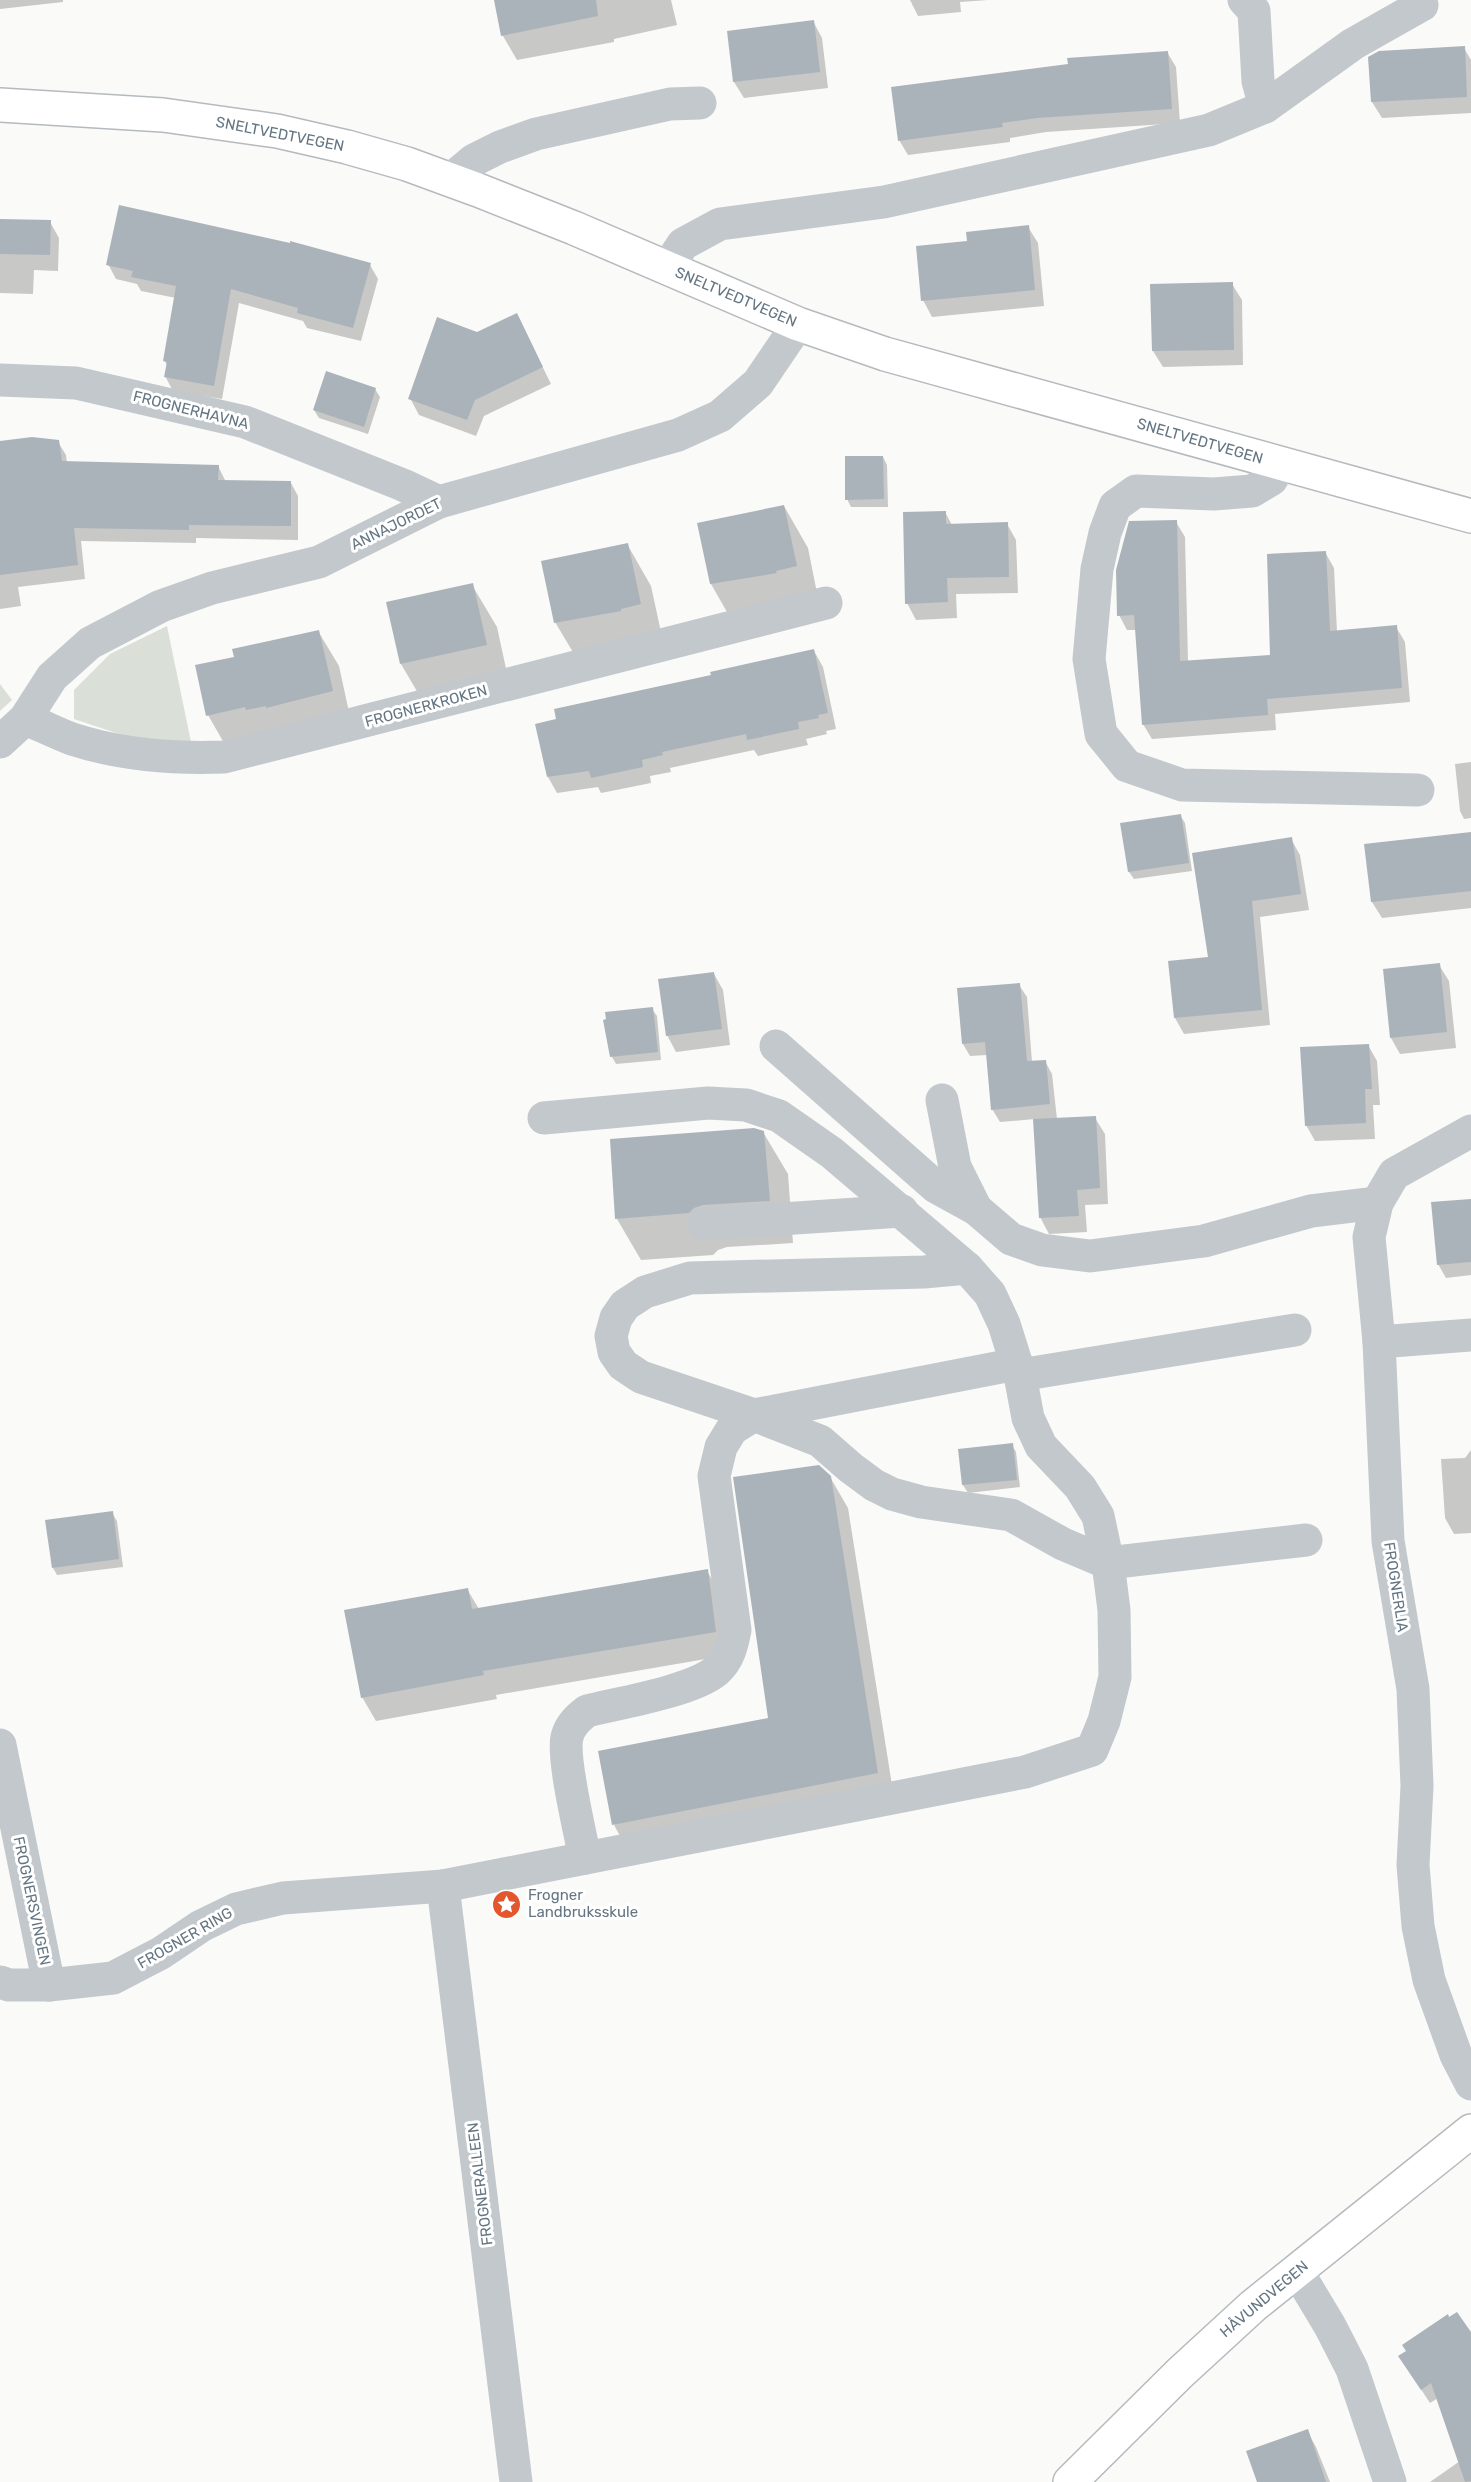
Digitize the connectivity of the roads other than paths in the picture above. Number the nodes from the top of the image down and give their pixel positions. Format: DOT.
graph roads {
  1 [pos="1244,0"];
  2 [pos="1422,5"];
  3 [pos="700,103"];
  4 [pos="0,105"];
  5 [pos="1265,107"];
  6 [pos="450,180"];
  7 [pos="667,267"];
  8 [pos="798,324"];
  9 [pos="0,380"];
  10 [pos="1279,463"];
  11 [pos="439,502"];
  12 [pos="1471,516"];
  13 [pos="826,603"];
  14 [pos="25,719"];
  15 [pos="0,742"];
  16 [pos="1418,789"];
  17 [pos="776,1046"];
  18 [pos="942,1100"];
  19 [pos="544,1118"];
  20 [pos="1471,1131"];
  21 [pos="1377,1203"];
  22 [pos="976,1209"];
  23 [pos="902,1211"];
  24 [pos="704,1224"];
  25 [pos="968,1268"];
  26 [pos="1295,1330"];
  27 [pos="1471,1335"];
  28 [pos="1379,1342"];
  29 [pos="1018,1370"];
  30 [pos="754,1414"];
  31 [pos="1306,1540"];
  32 [pos="1108,1563"];
  33 [pos="0,1746"];
  34 [pos="585,1858"];
  35 [pos="443,1886"];
  36 [pos="0,1982"];
  37 [pos="49,1985"];
  38 [pos="1471,2084"];
  39 [pos="1471,2131"];
  40 [pos="1297,2271"];
  41 [pos="516,2482"];
  42 [pos="1070,2482"];
  43 [pos="1390,2482"];
  1 -- 5 [label="street"];
  2 -- 5 [label="street"];
  3 -- 6 [label="street"];
  4 -- 6 [label="main road, SNELTVEDTVEGEN"];
  5 -- 7 [label="street"];
  6 -- 7 [label="main road, SNELTVEDTVEGEN"];
  7 -- 8 [label="main road, SNELTVEDTVEGEN"];
  8 -- 10 [label="main road, SNELTVEDTVEGEN"];
  8 -- 11 [label="street, ANNAJORDET"];
  9 -- 11 [label="street, FROGNERHAVNA"];
  10 -- 12 [label="main road, SNELTVEDTVEGEN"];
  10 -- 16 [label="street"];
  11 -- 14 [label="street, ANNAJORDET"];
  13 -- 14 [label="street, FROGNERKROKEN"];
  14 -- 15 [label="street, ANNAJORDET"];
  17 -- 22 [label="street"];
  18 -- 22 [label="street"];
  19 -- 23 [label="street"];
  20 -- 21 [label="street, FROGNERLIA"];
  21 -- 22 [label="street"];
  21 -- 28 [label="street, FROGNERLIA"];
  23 -- 24 [label="street"];
  23 -- 25 [label="street"];
  25 -- 29 [label="street"];
  25 -- 30 [label="street"];
  26 -- 29 [label="street"];
  27 -- 28 [label="street"];
  28 -- 38 [label="street, FROGNERLIA"];
  29 -- 30 [label="street"];
  29 -- 32 [label="street"];
  30 -- 32 [label="street"];
  30 -- 34 [label="street"];
  31 -- 32 [label="street"];
  32 -- 34 [label="street, FROGNER RING"];
  33 -- 37 [label="street, FROGNERSVINGEN"];
  34 -- 35 [label="street, FROGNER RING"];
  35 -- 37 [label="street, FROGNER RING"];
  35 -- 41 [label="street, FROGNERALLEEN"];
  36 -- 37 [label="street, FROGNER RING"];
  39 -- 40 [label="main road, HÅVUNDVEGEN"];
  40 -- 42 [label="main road, HÅVUNDVEGEN"];
  40 -- 43 [label="street"];
}
